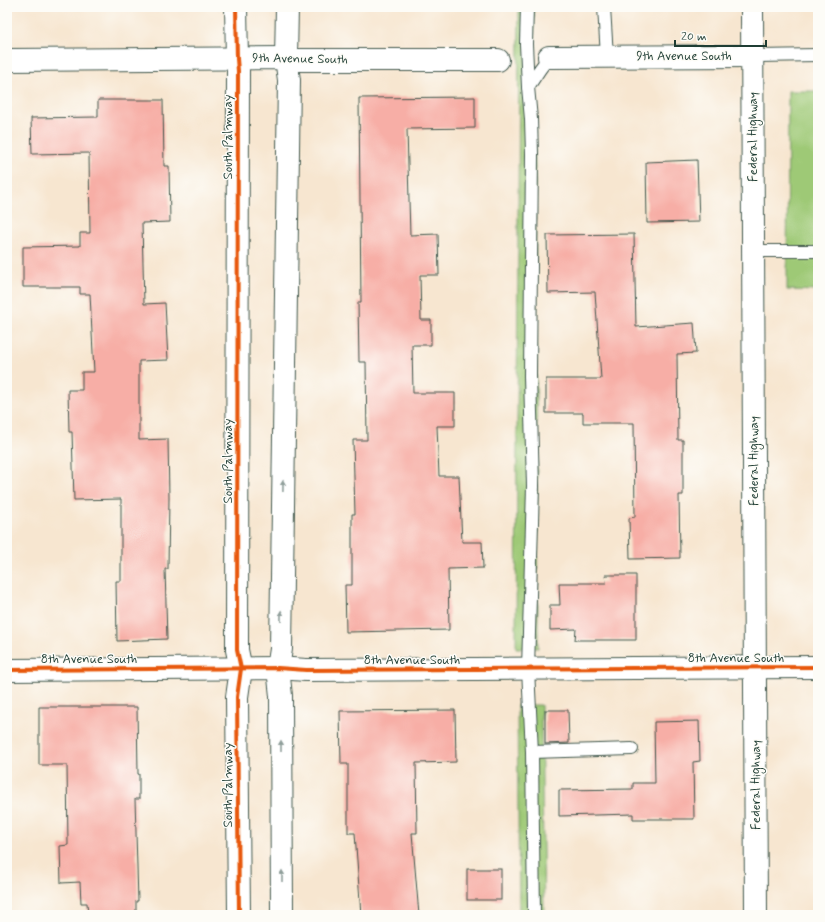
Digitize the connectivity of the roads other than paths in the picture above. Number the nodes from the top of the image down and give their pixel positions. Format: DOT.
graph roads {
  1 [pos="236,7"];
  2 [pos="287,7"];
  3 [pos="527,7"];
  4 [pos="604,7"];
  5 [pos="752,7"];
  6 [pos="818,55"];
  7 [pos="753,56"];
  8 [pos="549,57"];
  9 [pos="607,57"];
  10 [pos="286,58"];
  11 [pos="237,59"];
  12 [pos="7,60"];
  13 [pos="498,60"];
  14 [pos="528,87"];
  15 [pos="754,251"];
  16 [pos="818,251"];
  17 [pos="755,667"];
  18 [pos="818,667"];
  19 [pos="278,668"];
  20 [pos="241,669"];
  21 [pos="528,669"];
  22 [pos="7,670"];
  23 [pos="632,749"];
  24 [pos="532,752"];
  25 [pos="239,915"];
  26 [pos="282,915"];
  27 [pos="534,915"];
  28 [pos="756,915"];
  1 -- 11 [label="street, South Palmway"];
  2 -- 10 [label="street"];
  3 -- 14 [label="lane"];
  4 -- 9 [label="lane"];
  5 -- 7 [label="street, Federal Highway"];
  6 -- 7 [label="lane, 9th Avenue South"];
  7 -- 9 [label="street, 9th Avenue South"];
  7 -- 15 [label="street, Federal Highway"];
  8 -- 9 [label="street, 9th Avenue South"];
  8 -- 14 [label="lane"];
  10 -- 11 [label="street, 9th Avenue South"];
  10 -- 13 [label="street, 9th Avenue South"];
  19 -- 10 [label="street, one-way"];
  11 -- 12 [label="street, 9th Avenue South"];
  11 -- 20 [label="street, South Palmway"];
  14 -- 21 [label="lane"];
  15 -- 16 [label="lane"];
  15 -- 17 [label="street, Federal Highway"];
  17 -- 18 [label="street, 8th Avenue South"];
  17 -- 21 [label="street, 8th Avenue South"];
  17 -- 28 [label="street, Federal Highway"];
  19 -- 20 [label="street, 8th Avenue South"];
  19 -- 21 [label="street, 8th Avenue South"];
  26 -- 19 [label="street, one-way"];
  20 -- 22 [label="street, 8th Avenue South"];
  20 -- 25 [label="street, South Palmway"];
  21 -- 24 [label="lane"];
  23 -- 24 [label="lane"];
  24 -- 27 [label="lane"];
}
